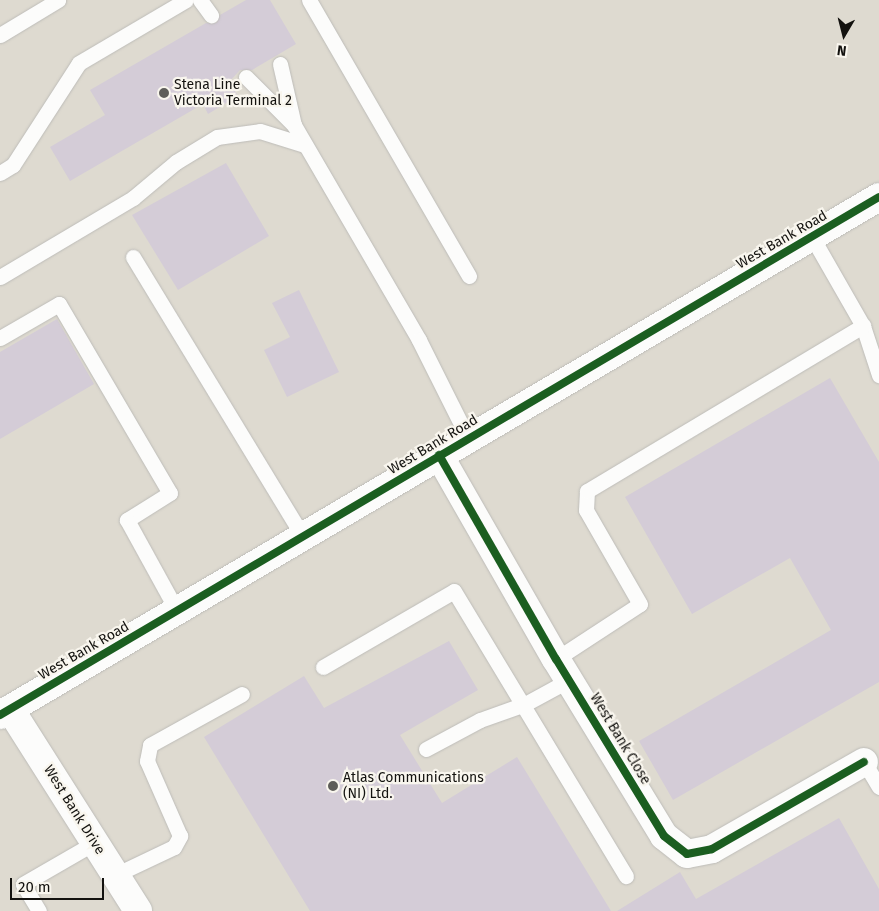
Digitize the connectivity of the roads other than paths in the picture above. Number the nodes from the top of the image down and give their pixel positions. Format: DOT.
graph roads {
  1 [pos="58,0"];
  2 [pos="186,0"];
  3 [pos="200,0"];
  4 [pos="311,1"];
  5 [pos="211,15"];
  6 [pos="0,34"];
  7 [pos="280,64"];
  8 [pos="246,77"];
  9 [pos="294,125"];
  10 [pos="305,145"];
  11 [pos="0,173"];
  12 [pos="879,198"];
  13 [pos="812,237"];
  14 [pos="133,257"];
  15 [pos="469,276"];
  16 [pos="0,277"];
  17 [pos="863,326"];
  18 [pos="0,338"];
  19 [pos="879,375"];
  20 [pos="468,438"];
  21 [pos="439,456"];
  22 [pos="303,537"];
  23 [pos="177,611"];
  24 [pos="323,667"];
  25 [pos="562,670"];
  26 [pos="242,694"];
  27 [pos="525,704"];
  28 [pos="5,712"];
  29 [pos="426,749"];
  30 [pos="864,762"];
  31 [pos="879,787"];
  32 [pos="94,844"];
  33 [pos="115,875"];
  34 [pos="626,876"];
  35 [pos="39,911"];
  36 [pos="138,911"];
  1 -- 6 [label="lane"];
  2 -- 11 [label="lane"];
  3 -- 5 [label="lane"];
  4 -- 15 [label="lane"];
  7 -- 9 [label="lane"];
  8 -- 9 [label="lane"];
  9 -- 10 [label="lane"];
  10 -- 16 [label="lane"];
  10 -- 20 [label="lane"];
  12 -- 13 [label="street, West Bank Road"];
  13 -- 17 [label="lane"];
  13 -- 20 [label="street, West Bank Road"];
  14 -- 22 [label="lane"];
  17 -- 19 [label="lane"];
  17 -- 25 [label="lane"];
  18 -- 23 [label="lane"];
  20 -- 21 [label="street, West Bank Road"];
  21 -- 22 [label="street, West Bank Road"];
  21 -- 25 [label="street, West Bank Close"];
  22 -- 23 [label="street, West Bank Road"];
  23 -- 28 [label="street, West Bank Road"];
  24 -- 27 [label="lane"];
  25 -- 27 [label="lane"];
  25 -- 30 [label="street, West Bank Close"];
  26 -- 33 [label="lane"];
  27 -- 29 [label="lane"];
  27 -- 34 [label="lane"];
  28 -- 32 [label="street, West Bank Drive"];
  30 -- 31 [label="lane"];
  32 -- 33 [label="street, West Bank Drive"];
  32 -- 35 [label="lane"];
  33 -- 36 [label="street, West Bank Drive"];
}
